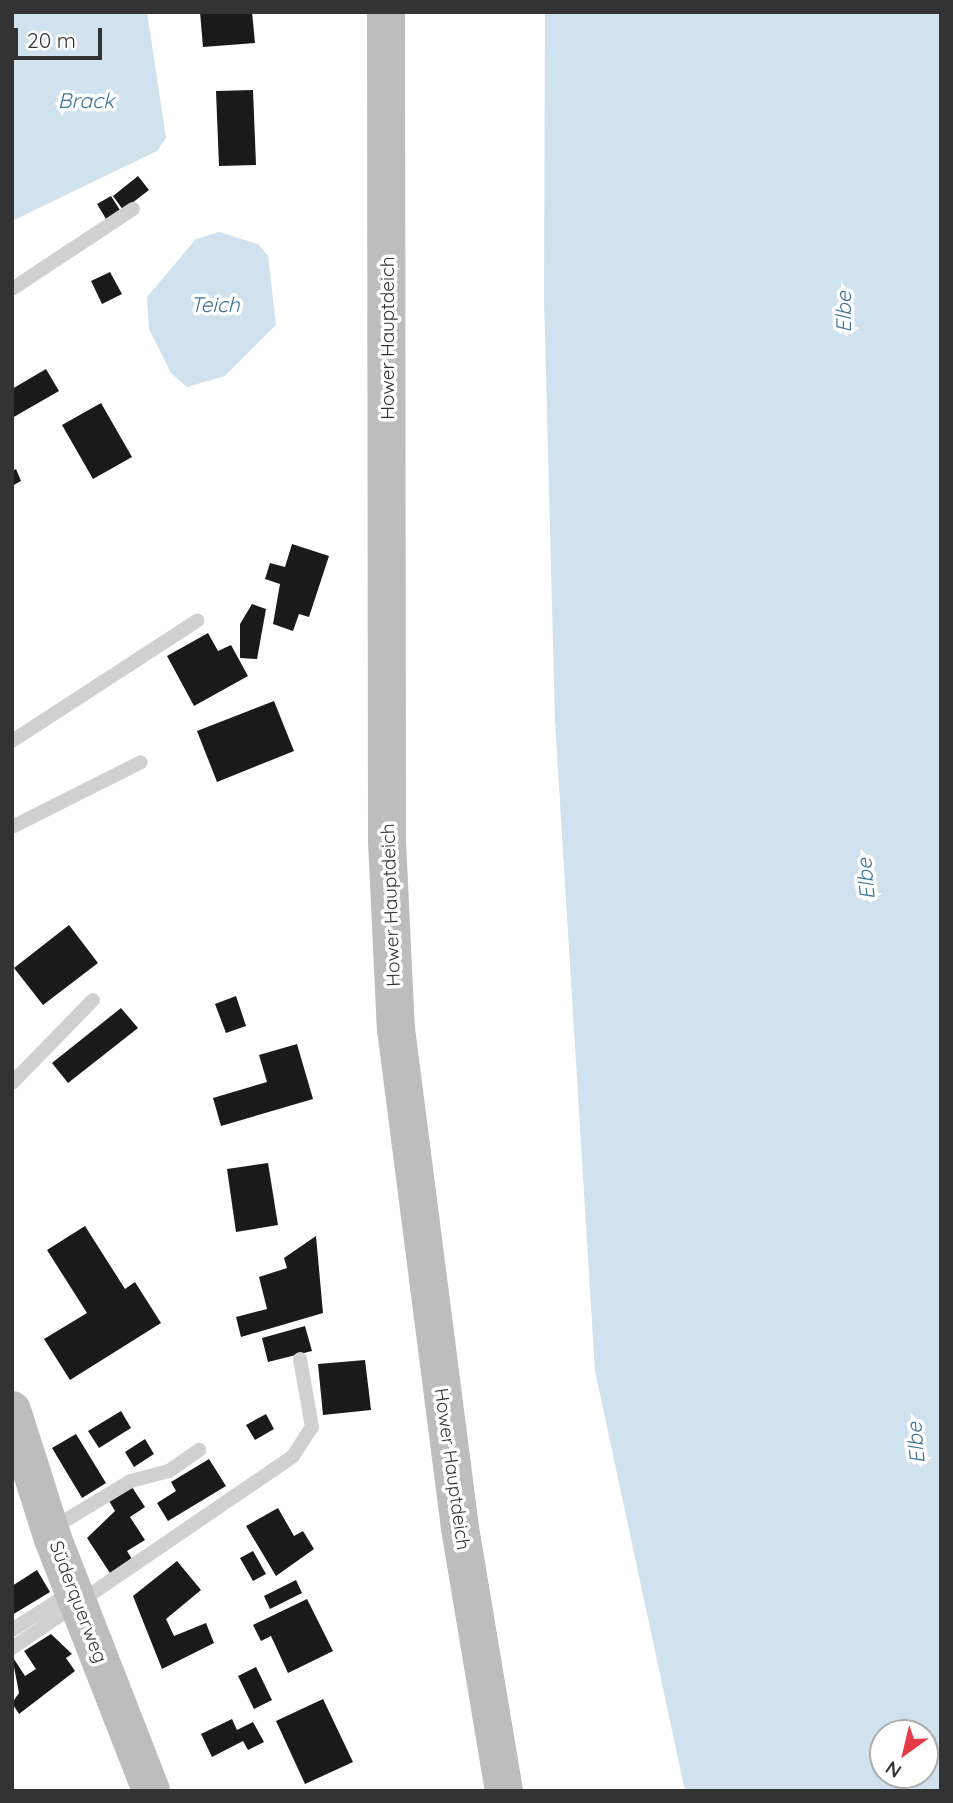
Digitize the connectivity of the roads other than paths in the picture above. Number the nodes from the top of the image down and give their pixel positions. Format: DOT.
graph roads {
  1 [pos="386,12"];
  2 [pos="133,209"];
  3 [pos="12,289"];
  4 [pos="197,621"];
  5 [pos="12,741"];
  6 [pos="141,762"];
  7 [pos="12,827"];
  8 [pos="93,1000"];
  9 [pos="12,1083"];
  10 [pos="300,1359"];
  11 [pos="12,1410"];
  12 [pos="200,1450"];
  13 [pos="20,1464"];
  14 [pos="50,1530"];
  15 [pos="76,1599"];
  16 [pos="12,1630"];
  17 [pos="12,1647"];
  18 [pos="151,1791"];
  19 [pos="504,1791"];
  1 -- 19 [label="street, Hower Hauptdeich"];
  2 -- 3 [label="lane"];
  4 -- 5 [label="lane"];
  6 -- 7 [label="lane"];
  8 -- 9 [label="lane"];
  10 -- 15 [label="lane"];
  11 -- 13 [label="street, Süderquerweg"];
  12 -- 14 [label="lane"];
  13 -- 14 [label="street, Süderquerweg"];
  14 -- 15 [label="street, Süderquerweg"];
  15 -- 16 [label="lane"];
  15 -- 17 [label="lane"];
  15 -- 18 [label="street, Süderquerweg"];
}
